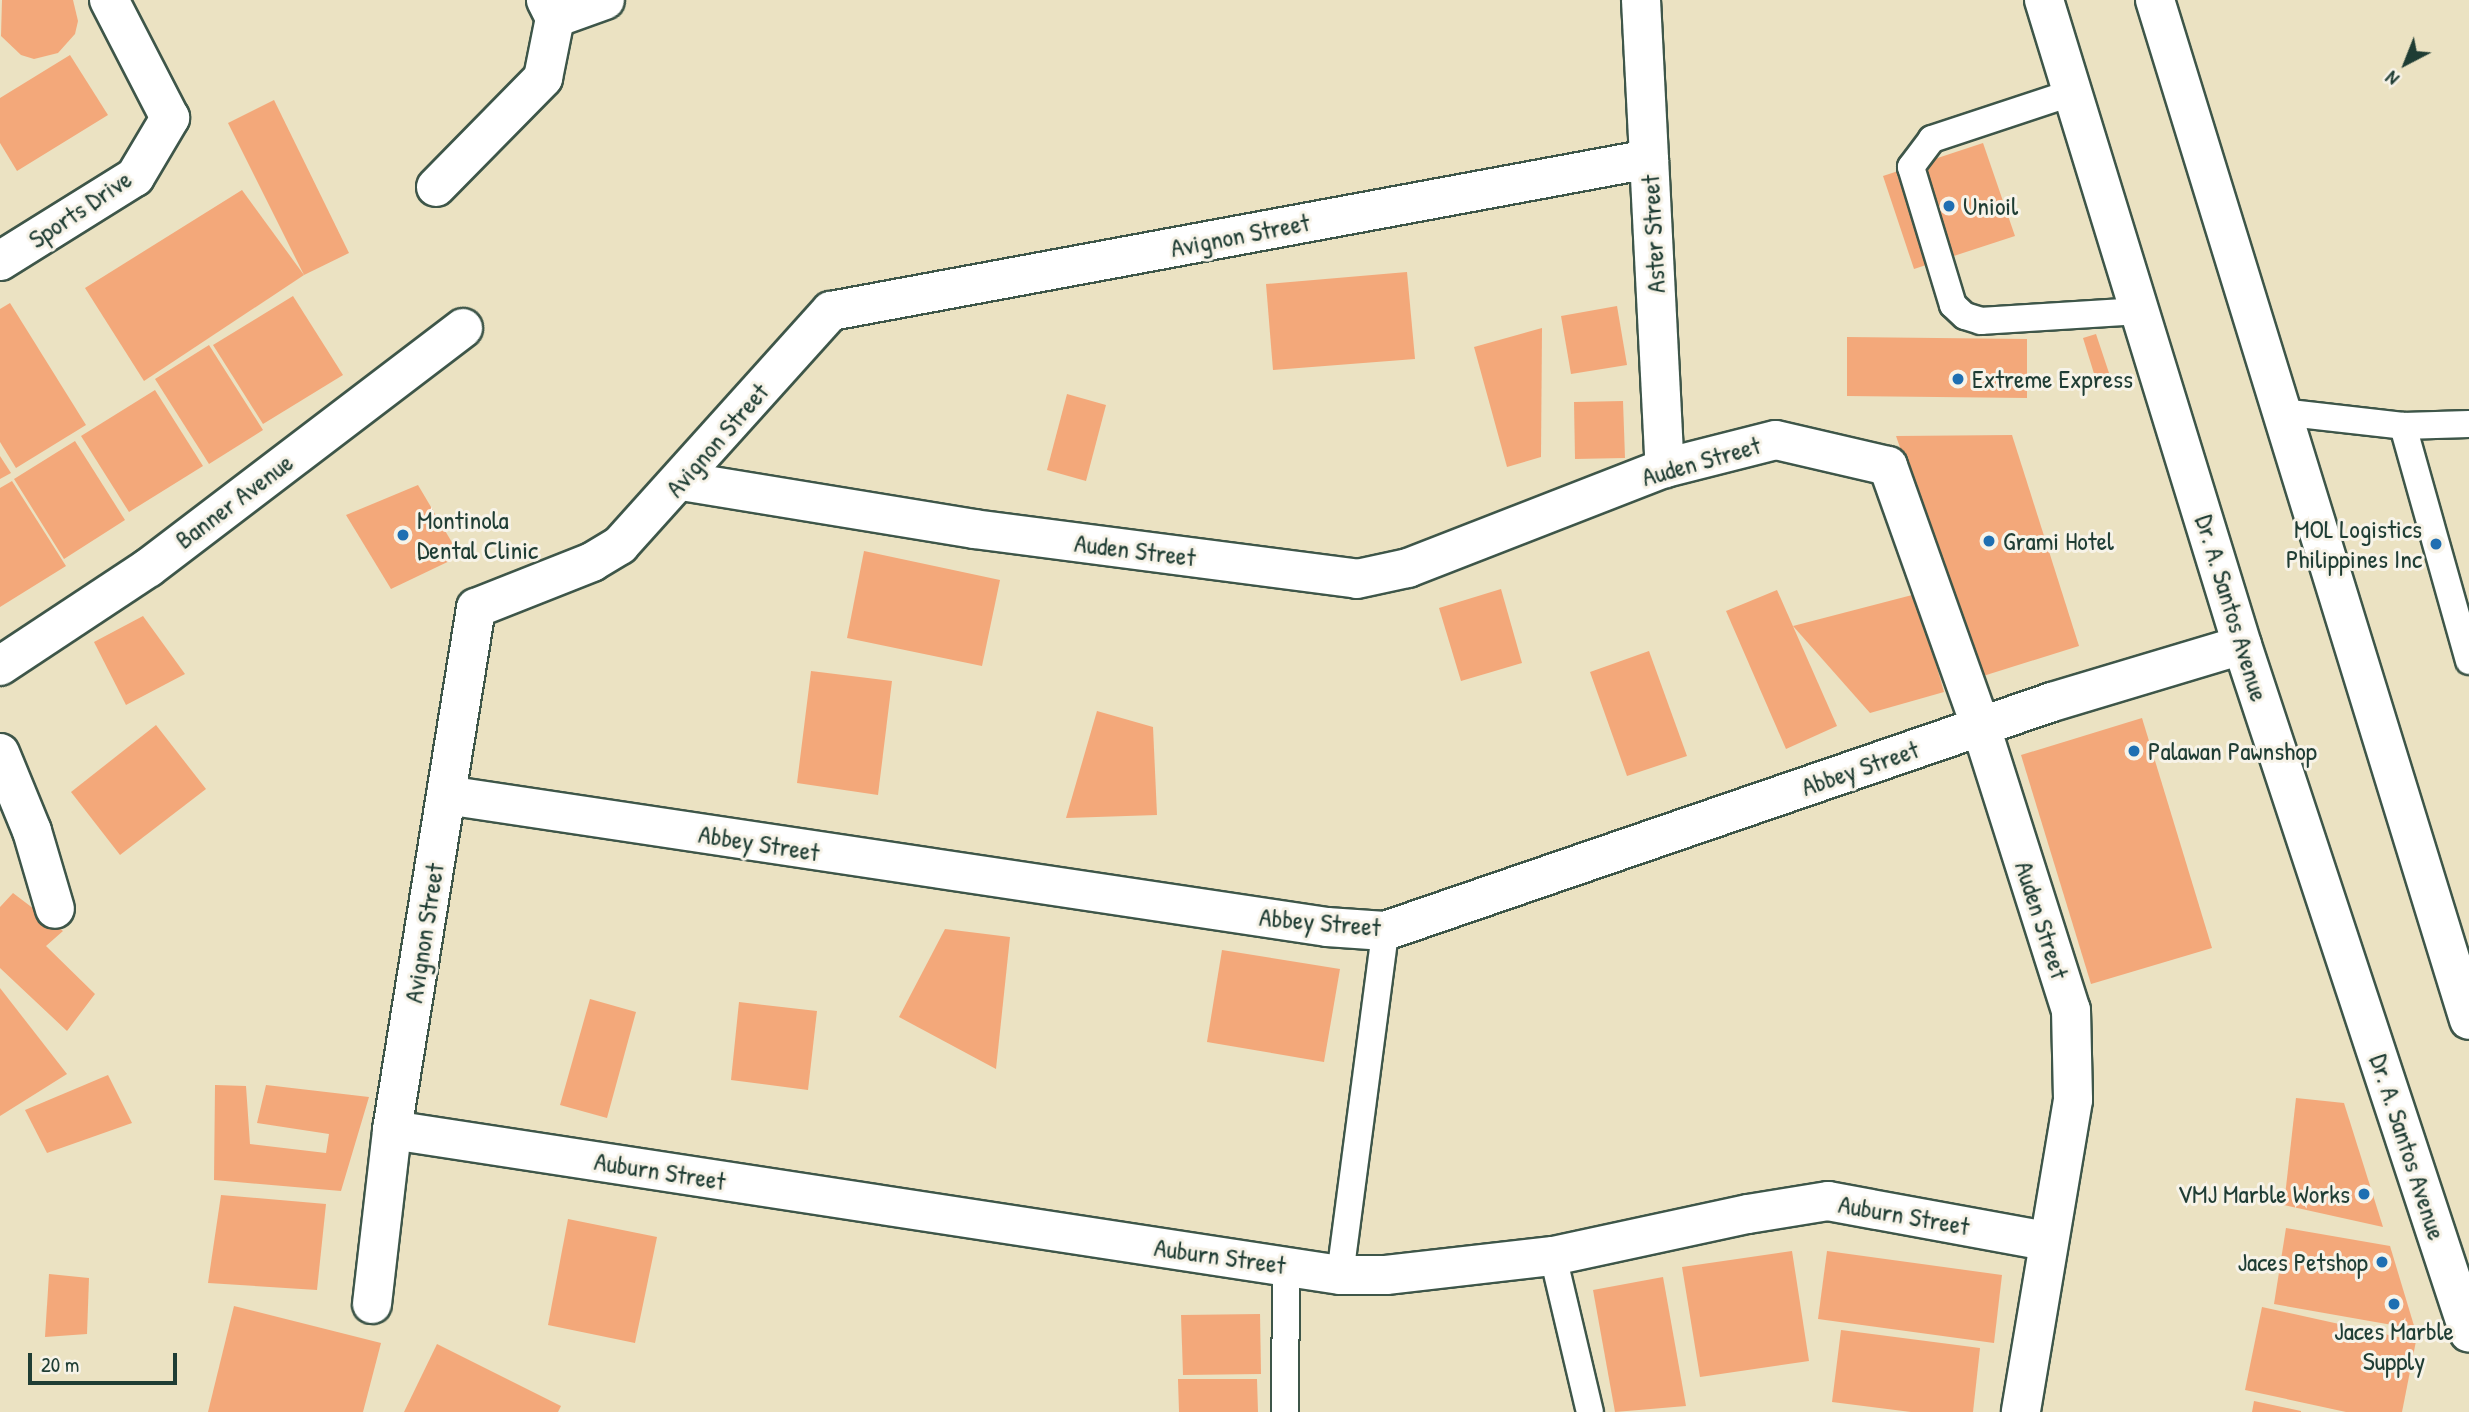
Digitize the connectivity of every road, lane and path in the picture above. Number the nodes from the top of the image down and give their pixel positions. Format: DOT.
graph roads {
  1 [pos="109,0"];
  2 [pos="605,0"];
  3 [pos="1641,0"];
  4 [pos="2044,0"];
  5 [pos="2155,0"];
  6 [pos="550,9"];
  7 [pos="2074,92"];
  8 [pos="1649,159"];
  9 [pos="436,187"];
  10 [pos="0,261"];
  11 [pos="2138,311"];
  12 [pos="463,328"];
  13 [pos="2281,412"];
  14 [pos="2469,424"];
  15 [pos="2403,426"];
  16 [pos="1665,468"];
  17 [pos="682,481"];
  18 [pos="2242,645"];
  19 [pos="2469,661"];
  20 [pos="0,666"];
  21 [pos="1981,727"];
  22 [pos="0,753"];
  23 [pos="446,795"];
  24 [pos="55,909"];
  25 [pos="1385,931"];
  26 [pos="2469,1020"];
  27 [pos="392,1130"];
  28 [pos="2047,1241"];
  29 [pos="1553,1255"];
  30 [pos="1286,1266"];
  31 [pos="1340,1275"];
  32 [pos="372,1304"];
  33 [pos="2469,1333"];
  34 [pos="1285,1412"];
  35 [pos="1590,1412"];
  36 [pos="2021,1412"];
  1 -- 10 [label="street, Sports Drive"];
  2 -- 6 [label="street"];
  3 -- 8 [label="street, Aster Street"];
  4 -- 7 [label="street, Dr. A. Santos Avenue"];
  5 -- 13 [label="street"];
  6 -- 9 [label="street"];
  7 -- 11 [label="street, Dr. A. Santos Avenue"];
  7 -- 11 [label="lane"];
  8 -- 16 [label="street, Aster Street"];
  8 -- 17 [label="street, Avignon Street"];
  11 -- 18 [label="street, Dr. A. Santos Avenue"];
  12 -- 20 [label="street, Banner Avenue"];
  13 -- 15 [label="lane"];
  13 -- 26 [label="street"];
  14 -- 15 [label="lane"];
  15 -- 19 [label="lane"];
  16 -- 17 [label="street, Auden Street"];
  16 -- 21 [label="street, Auden Street"];
  17 -- 23 [label="street, Avignon Street"];
  18 -- 21 [label="street, Abbey Street"];
  18 -- 33 [label="street, Dr. A. Santos Avenue"];
  21 -- 25 [label="street, Abbey Street"];
  21 -- 28 [label="street, Auden Street"];
  22 -- 24 [label="street"];
  23 -- 25 [label="street, Abbey Street"];
  23 -- 27 [label="street, Avignon Street"];
  25 -- 31 [label="lane"];
  27 -- 30 [label="street, Auburn Street"];
  27 -- 32 [label="street, Avignon Street"];
  28 -- 29 [label="street, Auburn Street"];
  28 -- 36 [label="street, Auden Street"];
  29 -- 31 [label="street, Auburn Street"];
  29 -- 35 [label="lane"];
  30 -- 31 [label="street, Auburn Street"];
  30 -- 34 [label="lane"];
}
